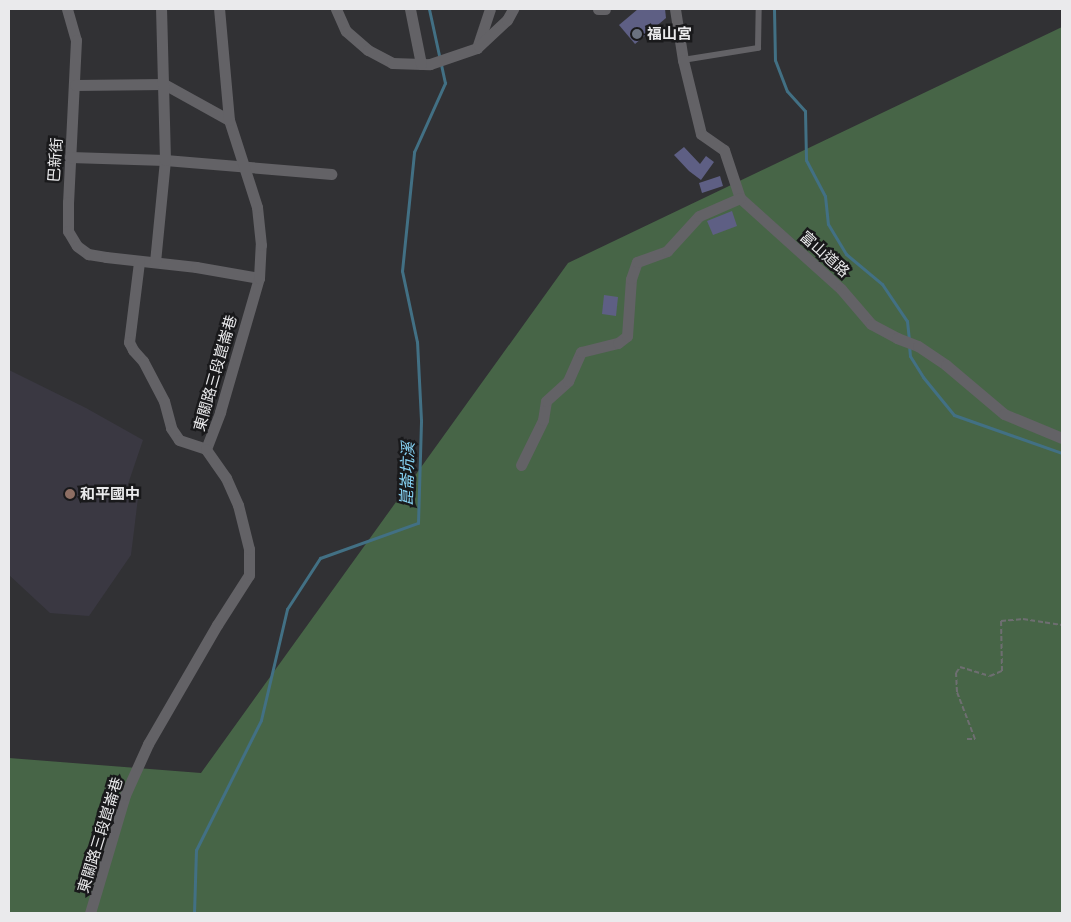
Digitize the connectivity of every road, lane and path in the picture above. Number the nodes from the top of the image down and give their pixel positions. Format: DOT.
graph roads {
  1 [pos="66,9"];
  2 [pos="161,9"];
  3 [pos="218,9"];
  4 [pos="336,9"];
  5 [pos="410,9"];
  6 [pos="490,9"];
  7 [pos="513,9"];
  8 [pos="598,9"];
  9 [pos="605,9"];
  10 [pos="675,9"];
  11 [pos="759,9"];
  12 [pos="477,48"];
  13 [pos="683,60"];
  14 [pos="421,64"];
  15 [pos="164,84"];
  16 [pos="75,85"];
  17 [pos="229,120"];
  18 [pos="70,157"];
  19 [pos="165,160"];
  20 [pos="245,167"];
  21 [pos="332,174"];
  22 [pos="740,198"];
  23 [pos="139,262"];
  24 [pos="155,262"];
  25 [pos="258,278"];
  26 [pos="1062,438"];
  27 [pos="206,449"];
  28 [pos="521,465"];
  29 [pos="1062,625"];
  30 [pos="966,739"];
  31 [pos="90,913"];
  1 -- 16 [label="street, 巴新街"];
  2 -- 15 [label="street"];
  3 -- 17 [label="street, 東關路三段崑崙巷"];
  4 -- 14 [label="street"];
  5 -- 14 [label="street"];
  6 -- 12 [label="street"];
  7 -- 12 [label="street"];
  8 -- 9 [label="street"];
  10 -- 13 [label="street, 富山道路"];
  11 -- 13 [label="lane"];
  12 -- 14 [label="street"];
  13 -- 22 [label="street, 富山道路"];
  15 -- 16 [label="street"];
  15 -- 17 [label="street"];
  15 -- 19 [label="street"];
  16 -- 18 [label="street, 巴新街"];
  17 -- 20 [label="street, 東關路三段崑崙巷"];
  18 -- 19 [label="street"];
  18 -- 23 [label="street, 巴新街"];
  19 -- 20 [label="street"];
  19 -- 24 [label="street"];
  20 -- 21 [label="street"];
  20 -- 25 [label="street, 東關路三段崑崙巷"];
  22 -- 26 [label="street, 富山道路"];
  22 -- 28 [label="street"];
  23 -- 24 [label="street, 巴新街"];
  23 -- 27 [label="street"];
  24 -- 25 [label="street, 巴新街"];
  25 -- 27 [label="street, 東關路三段崑崙巷"];
  27 -- 31 [label="street, 東關路三段崑崙巷"];
  29 -- 30 [label="path"];
}
